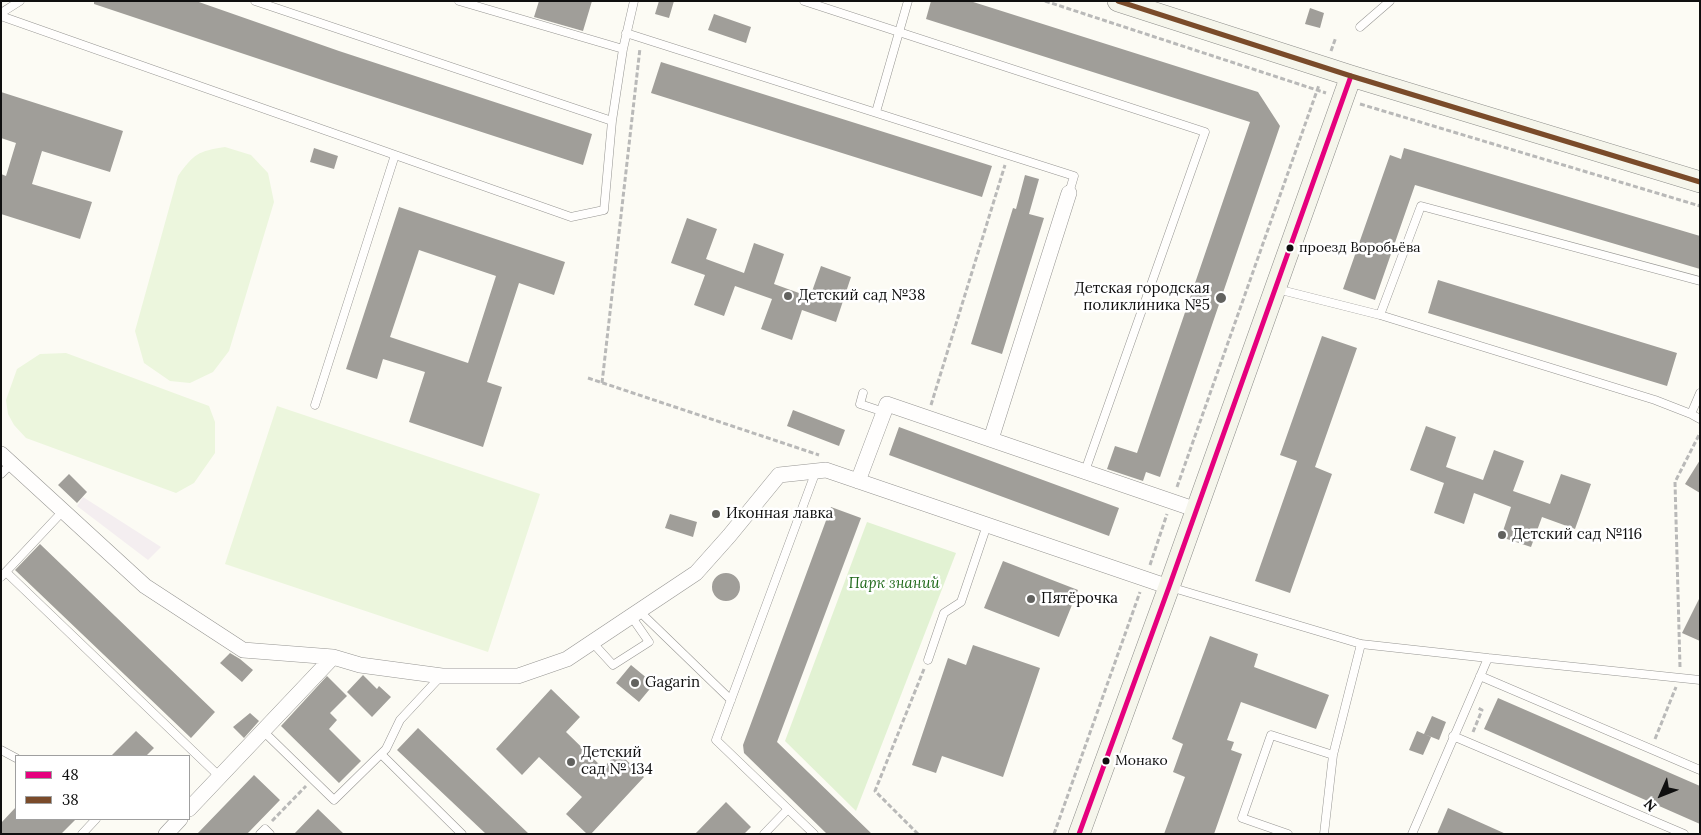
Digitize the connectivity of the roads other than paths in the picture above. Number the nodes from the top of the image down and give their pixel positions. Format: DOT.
graph roads {
  1 [pos="20,1"];
  2 [pos="255,1"];
  3 [pos="458,1"];
  4 [pos="634,1"];
  5 [pos="804,1"];
  6 [pos="908,1"];
  7 [pos="1118,1"];
  8 [pos="1390,1"];
  9 [pos="1,15"];
  10 [pos="1360,27"];
  11 [pos="899,32"];
  12 [pos="626,33"];
  13 [pos="623,49"];
  14 [pos="1351,76"];
  15 [pos="876,112"];
  16 [pos="612,121"];
  17 [pos="395,155"];
  18 [pos="1700,182"];
  19 [pos="1069,193"];
  20 [pos="1700,281"];
  21 [pos="1275,289"];
  22 [pos="1380,315"];
  23 [pos="1700,393"];
  24 [pos="864,394"];
  25 [pos="315,405"];
  26 [pos="884,412"];
  27 [pos="1691,414"];
  28 [pos="1700,419"];
  29 [pos="991,439"];
  30 [pos="5,464"];
  31 [pos="1085,471"];
  32 [pos="816,472"];
  33 [pos="858,481"];
  34 [pos="1197,510"];
  35 [pos="63,511"];
  36 [pos="987,525"];
  37 [pos="4,574"];
  38 [pos="1169,586"];
  39 [pos="635,614"];
  40 [pos="592,642"];
  41 [pos="1361,644"];
  42 [pos="333,657"];
  43 [pos="1488,658"];
  44 [pos="928,660"];
  45 [pos="442,676"];
  46 [pos="1480,676"];
  47 [pos="1700,680"];
  48 [pos="731,700"];
  49 [pos="262,730"];
  50 [pos="1453,736"];
  51 [pos="1,750"];
  52 [pos="380,754"];
  53 [pos="1333,755"];
  54 [pos="15,757"];
  55 [pos="1700,770"];
  56 [pos="219,776"];
  57 [pos="190,808"];
  58 [pos="788,809"];
  59 [pos="95,820"];
  60 [pos="179,820"];
  61 [pos="82,834"];
  62 [pos="166,834"];
  63 [pos="462,834"];
  64 [pos="764,834"];
  65 [pos="814,834"];
  66 [pos="1079,834"];
  67 [pos="1288,834"];
  68 [pos="1324,834"];
  69 [pos="1412,834"];
  70 [pos="1684,834"];
  1 -- 9 [label="lane"];
  2 -- 16 [label="lane"];
  3 -- 13 [label="lane"];
  4 -- 12 [label="lane"];
  5 -- 11 [label="lane"];
  6 -- 11 [label="lane"];
  7 -- 14 [label="main road"];
  8 -- 10 [label="lane"];
  9 -- 17 [label="lane"];
  11 -- 15 [label="lane"];
  11 -- 31 [label="lane"];
  12 -- 13 [label="lane"];
  12 -- 15 [label="lane"];
  13 -- 16 [label="lane"];
  14 -- 18 [label="main road"];
  14 -- 21 [label="main road"];
  15 -- 19 [label="lane"];
  16 -- 17 [label="lane"];
  17 -- 25 [label="lane"];
  19 -- 29 [label="street"];
  20 -- 22 [label="lane"];
  21 -- 22 [label="lane"];
  21 -- 34 [label="main road"];
  22 -- 27 [label="lane"];
  23 -- 27 [label="lane"];
  24 -- 26 [label="lane"];
  26 -- 29 [label="street"];
  26 -- 33 [label="street"];
  27 -- 28 [label="lane"];
  29 -- 31 [label="street"];
  30 -- 35 [label="street"];
  31 -- 34 [label="street"];
  32 -- 33 [label="street"];
  32 -- 39 [label="street"];
  32 -- 48 [label="lane"];
  33 -- 36 [label="street"];
  34 -- 38 [label="main road"];
  35 -- 37 [label="lane"];
  35 -- 42 [label="street"];
  36 -- 38 [label="street"];
  36 -- 44 [label="lane"];
  37 -- 56 [label="lane"];
  38 -- 41 [label="lane"];
  38 -- 66 [label="main road"];
  39 -- 40 [label="street"];
  39 -- 40 [label="lane"];
  39 -- 48 [label="lane"];
  40 -- 45 [label="street"];
  41 -- 43 [label="lane"];
  41 -- 53 [label="lane"];
  42 -- 45 [label="street"];
  42 -- 49 [label="street"];
  43 -- 46 [label="lane"];
  43 -- 47 [label="lane"];
  45 -- 52 [label="lane"];
  46 -- 50 [label="lane"];
  46 -- 55 [label="lane"];
  48 -- 58 [label="lane"];
  49 -- 52 [label="lane"];
  49 -- 56 [label="street"];
  50 -- 69 [label="lane"];
  50 -- 70 [label="lane"];
  51 -- 54 [label="lane"];
  52 -- 63 [label="lane"];
  53 -- 67 [label="lane"];
  53 -- 68 [label="lane"];
  56 -- 57 [label="street"];
  58 -- 64 [label="lane"];
  58 -- 65 [label="lane"];
  59 -- 61 [label="lane"];
  60 -- 62 [label="street"];
}
